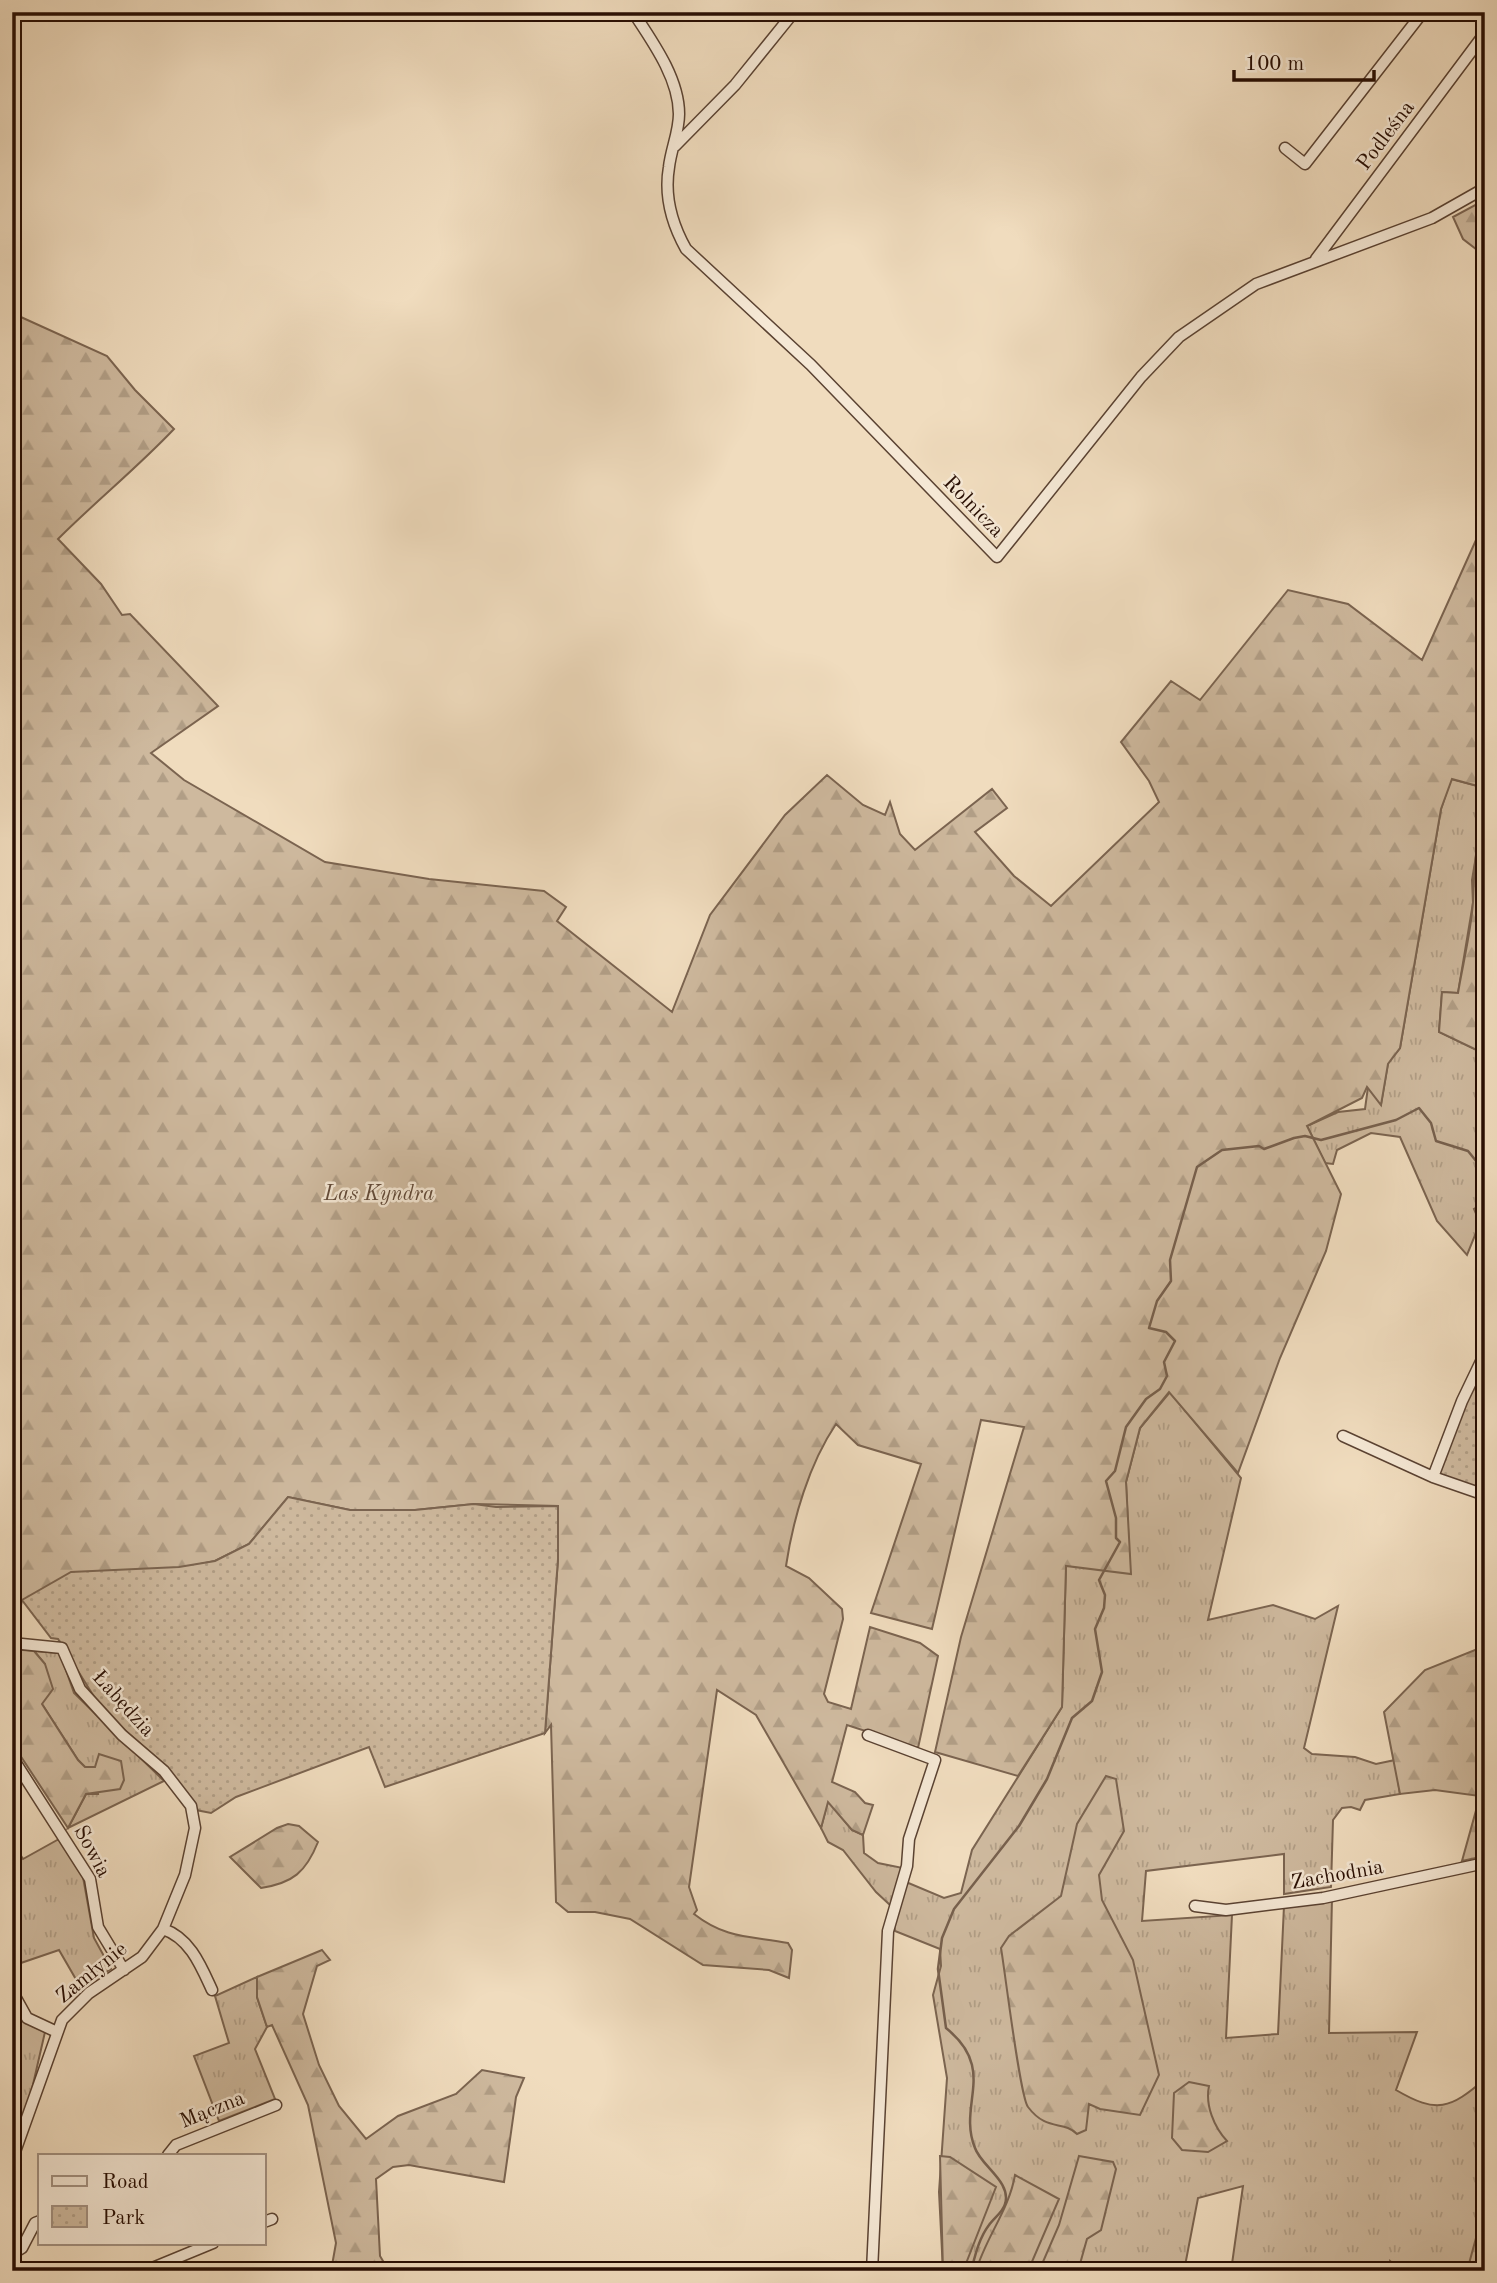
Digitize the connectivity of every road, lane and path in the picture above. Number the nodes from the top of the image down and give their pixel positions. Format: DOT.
graph roads {
  1 [pos="633,12"];
  2 [pos="794,12"];
  3 [pos="1423,12"];
  4 [pos="1485,33"];
  5 [pos="675,146"];
  6 [pos="1285,148"];
  7 [pos="1485,188"];
  8 [pos="1316,259"];
  9 [pos="1485,1353"];
  10 [pos="1343,1436"];
  11 [pos="1433,1477"];
  12 [pos="1485,1495"];
  13 [pos="12,1643"];
  14 [pos="868,1735"];
  15 [pos="12,1757"];
  16 [pos="195,1818"];
  17 [pos="1485,1863"];
  18 [pos="1195,1906"];
  19 [pos="163,1929"];
  20 [pos="124,1969"];
  21 [pos="212,1990"];
  22 [pos="12,1991"];
  23 [pos="57,2032"];
  24 [pos="276,2105"];
  25 [pos="169,2154"];
  26 [pos="12,2160"];
  27 [pos="38,2222"];
  28 [pos="207,2244"];
  29 [pos="12,2254"];
  30 [pos="145,2271"];
  31 [pos="872,2271"];
  1 -- 5 [label="street, Rolnicza"];
  2 -- 5 [label="street"];
  3 -- 6 [label="street"];
  4 -- 8 [label="street, Podleśna"];
  5 -- 8 [label="street, Rolnicza"];
  7 -- 8 [label="street, Rolnicza"];
  9 -- 11 [label="street"];
  10 -- 11 [label="street"];
  11 -- 12 [label="street"];
  13 -- 16 [label="street, Łabędzia"];
  14 -- 31 [label="street"];
  15 -- 20 [label="street, Sowia"];
  16 -- 19 [label="street, Zamłynie"];
  17 -- 18 [label="street, Zachodnia"];
  19 -- 20 [label="street, Zamłynie"];
  19 -- 21 [label="street"];
  20 -- 23 [label="street, Zamłynie"];
  22 -- 23 [label="street"];
  23 -- 26 [label="street, Zamłynie"];
  24 -- 25 [label="street, Mączna"];
  27 -- 29 [label="street"];
  28 -- 30 [label="street"];
}
